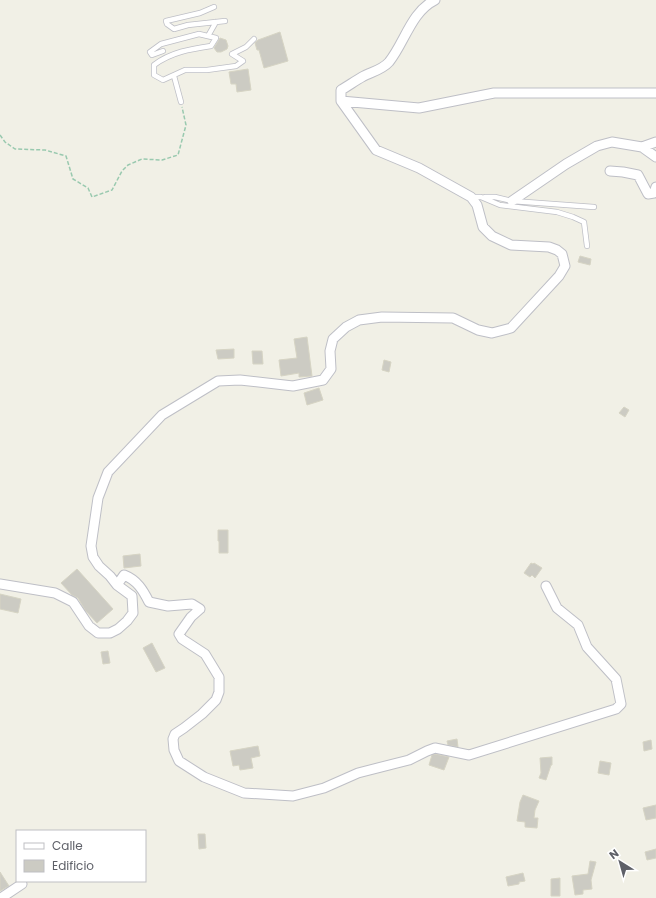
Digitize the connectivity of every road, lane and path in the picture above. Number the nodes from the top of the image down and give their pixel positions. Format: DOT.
graph roads {
  1 [pos="435,0"];
  2 [pos="214,7"];
  3 [pos="225,21"];
  4 [pos="216,22"];
  5 [pos="208,36"];
  6 [pos="254,39"];
  7 [pos="163,51"];
  8 [pos="174,76"];
  9 [pos="656,93"];
  10 [pos="341,101"];
  11 [pos="181,102"];
  12 [pos="0,135"];
  13 [pos="656,142"];
  14 [pos="642,147"];
  15 [pos="656,157"];
  16 [pos="610,171"];
  17 [pos="656,187"];
  18 [pos="476,197"];
  19 [pos="512,201"];
  20 [pos="594,207"];
  21 [pos="586,246"];
  22 [pos="0,584"];
  23 [pos="117,585"];
  24 [pos="546,586"];
  25 [pos="22,884"];
  26 [pos="1,898"];
  1 -- 10 [label="street"];
  2 -- 4 [label="lane"];
  3 -- 4 [label="lane"];
  4 -- 5 [label="lane"];
  5 -- 7 [label="lane"];
  5 -- 8 [label="lane"];
  6 -- 8 [label="lane"];
  8 -- 11 [label="lane"];
  9 -- 10 [label="street"];
  10 -- 18 [label="street"];
  11 -- 12 [label="path"];
  13 -- 14 [label="street"];
  14 -- 15 [label="street"];
  14 -- 19 [label="street"];
  16 -- 17 [label="street"];
  18 -- 19 [label="lane"];
  18 -- 21 [label="lane"];
  18 -- 23 [label="street"];
  19 -- 20 [label="lane"];
  22 -- 23 [label="street"];
  23 -- 24 [label="street"];
  25 -- 26 [label="street"];
}
